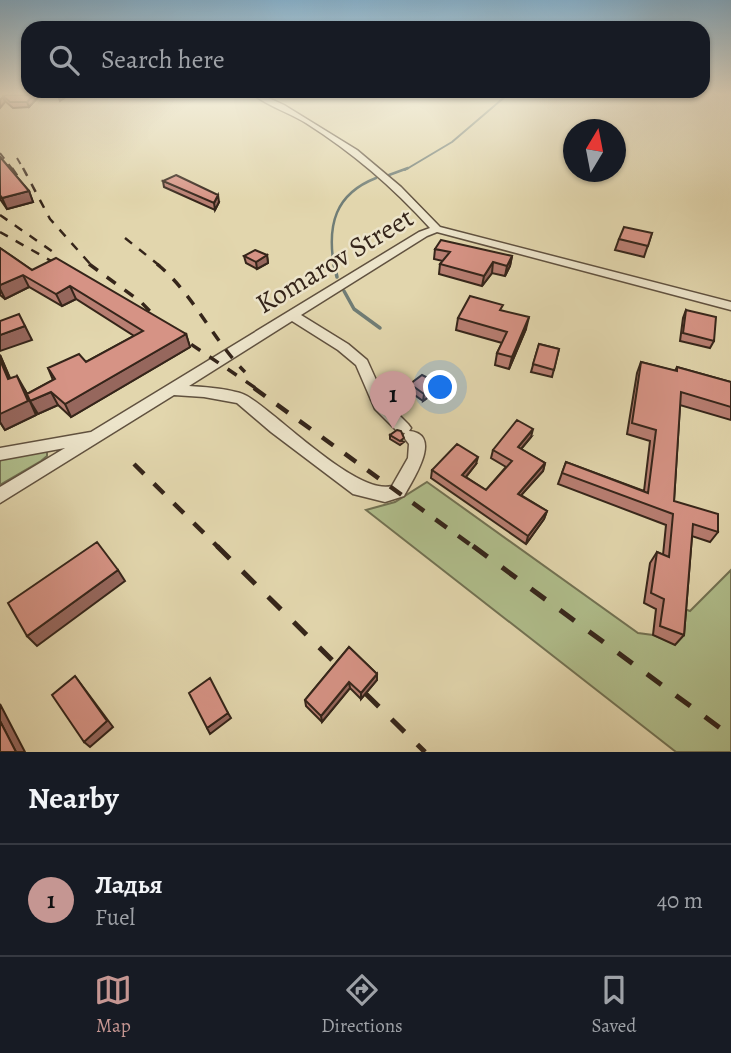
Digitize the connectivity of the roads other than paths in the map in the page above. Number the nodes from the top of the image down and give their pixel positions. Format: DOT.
graph roads {
  1 [pos="322,130"];
  2 [pos="436,229"];
  3 [pos="731,306"];
  4 [pos="293,316"];
  5 [pos="171,390"];
  6 [pos="98,436"];
  7 [pos="0,454"];
  8 [pos="0,496"];
  1 -- 2 [label="street"];
  2 -- 3 [label="street, Komarov Street"];
  2 -- 4 [label="street, Komarov Street"];
  4 -- 5 [label="street, Komarov Street"];
  4 -- 5 [label="street"];
  5 -- 6 [label="street, Komarov Street"];
  6 -- 7 [label="street"];
  6 -- 8 [label="street, Komarov Street"];
}
